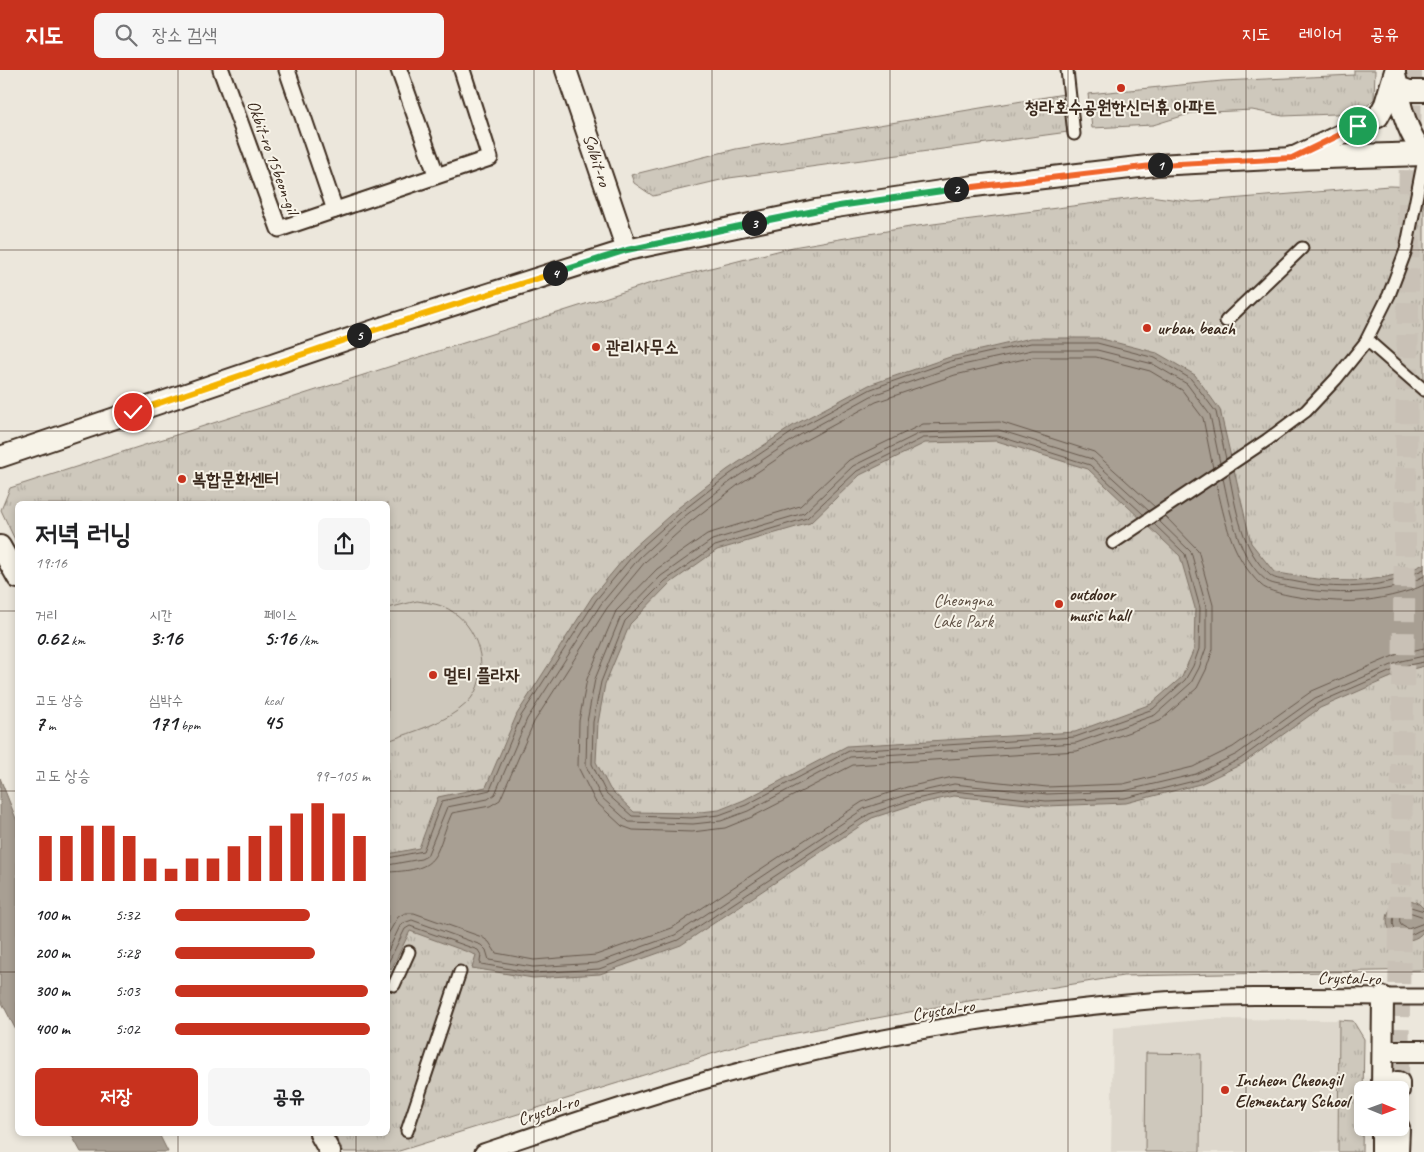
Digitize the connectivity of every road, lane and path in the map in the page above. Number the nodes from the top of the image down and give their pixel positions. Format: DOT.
graph roads {
  1 [pos="221,70"];
  2 [pos="287,70"];
  3 [pos="399,70"];
  4 [pos="462,70"];
  5 [pos="566,70"];
  6 [pos="1067,70"];
  7 [pos="1394,70"];
  8 [pos="1424,91"];
  9 [pos="1074,134"];
  10 [pos="1424,154"];
  11 [pos="1292,158"];
  12 [pos="1424,159"];
  13 [pos="436,174"];
  14 [pos="335,210"];
  15 [pos="1302,248"];
  16 [pos="627,250"];
  17 [pos="1226,320"];
  18 [pos="1367,340"];
  19 [pos="1424,390"];
  20 [pos="0,457"];
  21 [pos="1113,543"];
  22 [pos="0,546"];
  23 [pos="15,573"];
  24 [pos="409,952"];
  25 [pos="460,972"];
  26 [pos="394,986"];
  27 [pos="1383,997"];
  28 [pos="1424,997"];
  29 [pos="1424,1051"];
  30 [pos="1383,1055"];
  31 [pos="1391,1081"];
  32 [pos="407,1131"];
  33 [pos="321,1136"];
  34 [pos="1382,1136"];
  35 [pos="1398,1136"];
  36 [pos="330,1152"];
  37 [pos="483,1152"];
  38 [pos="1382,1152"];
  39 [pos="1397,1152"];
  1 -- 14 [label="street, Okbit-ro 15beon-gil"];
  2 -- 14 [label="street"];
  3 -- 13 [label="street"];
  4 -- 13 [label="street"];
  5 -- 16 [label="street, Solbit-ro"];
  6 -- 9 [label="street"];
  7 -- 8 [label="street"];
  7 -- 10 [label="street"];
  7 -- 11 [label="street"];
  10 -- 11 [label="main road"];
  11 -- 16 [label="street"];
  12 -- 18 [label="street"];
  13 -- 14 [label="street"];
  15 -- 17 [label="street"];
  16 -- 20 [label="street"];
  18 -- 19 [label="street"];
  18 -- 21 [label="street"];
  22 -- 23 [label="street"];
  24 -- 26 [label="street"];
  25 -- 32 [label="street"];
  27 -- 28 [label="street, Crystal-ro"];
  27 -- 30 [label="street"];
  27 -- 37 [label="street, Crystal-ro"];
  29 -- 30 [label="street"];
  30 -- 31 [label="street"];
  33 -- 36 [label="street"];
  34 -- 38 [label="street"];
  35 -- 39 [label="main road"];
}
